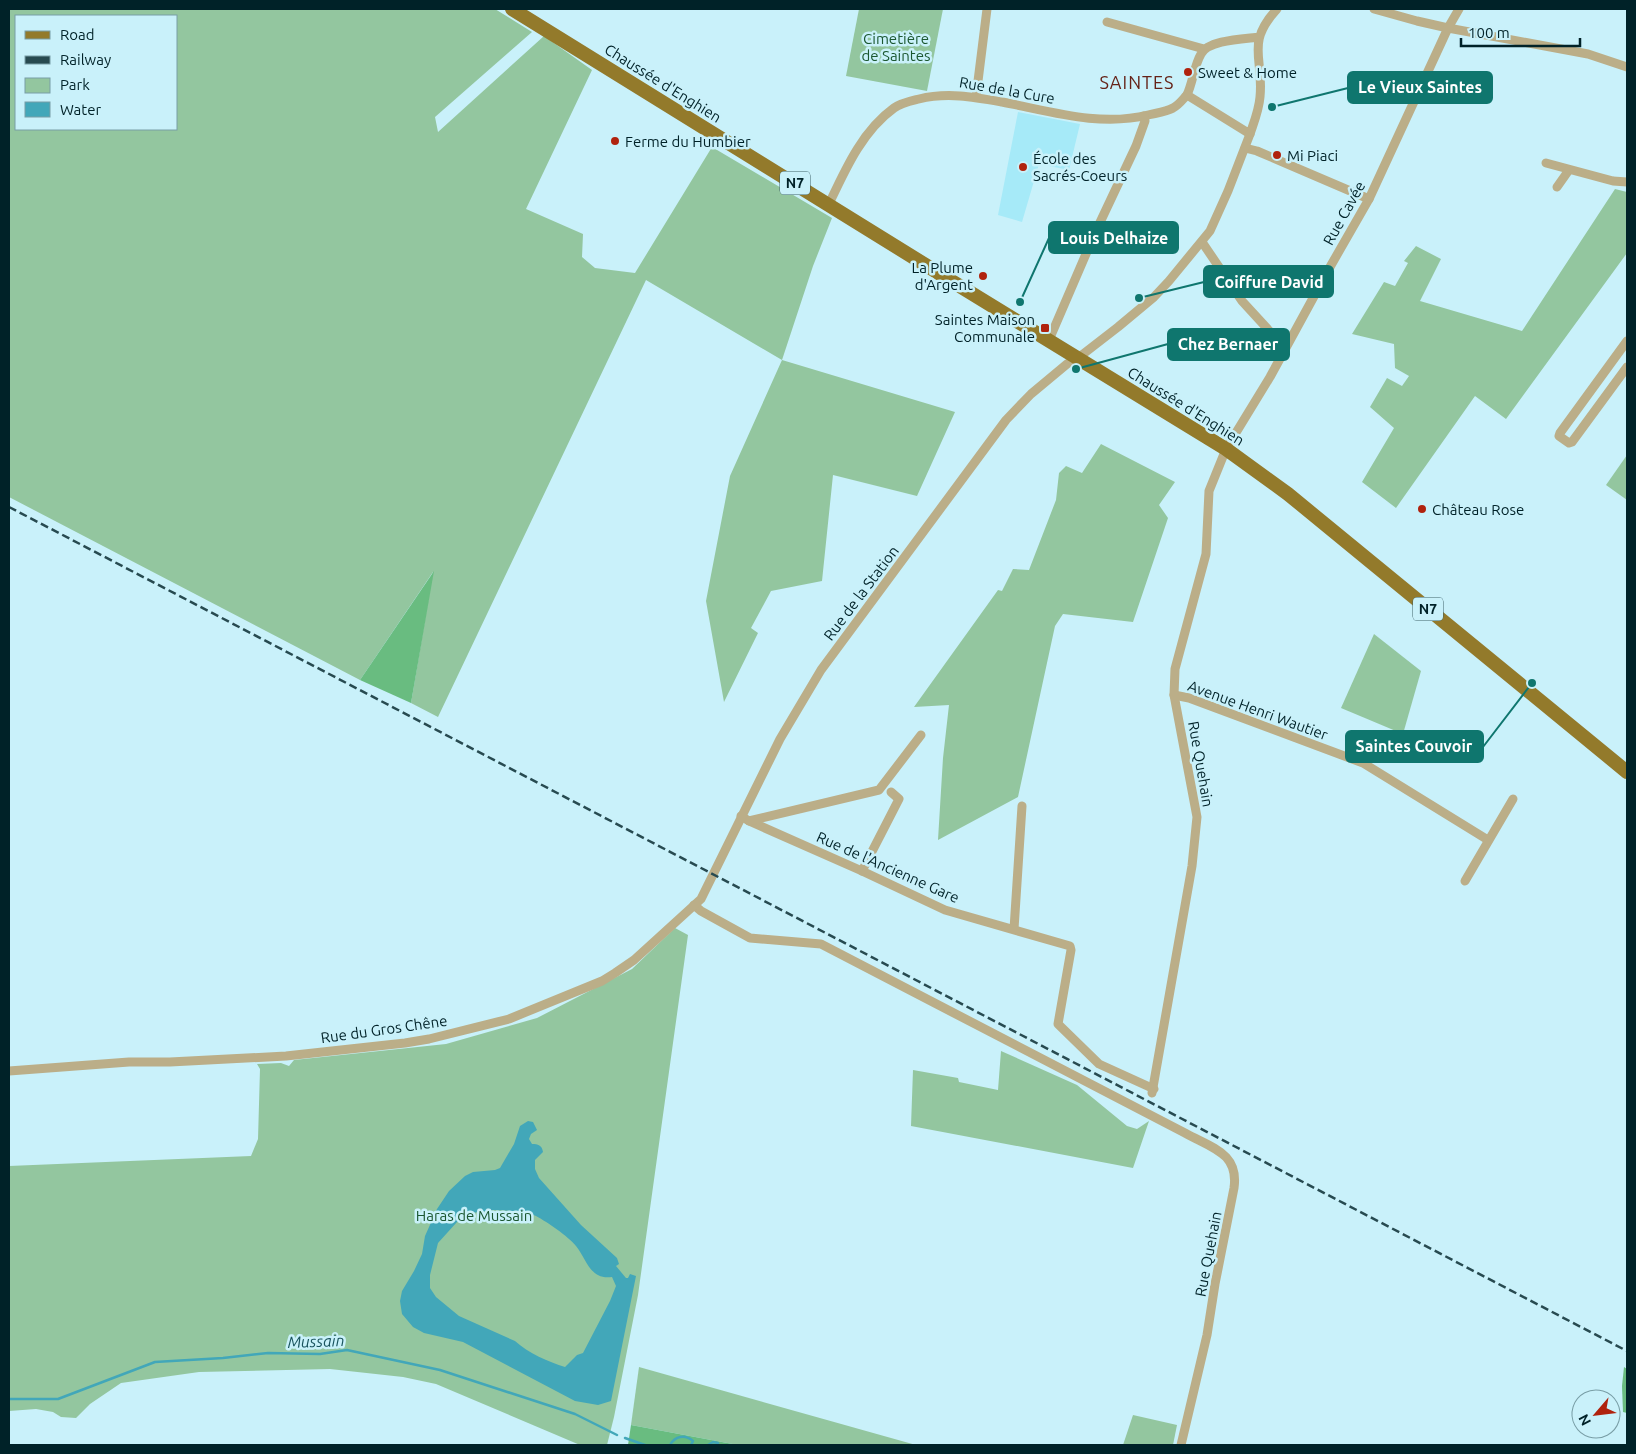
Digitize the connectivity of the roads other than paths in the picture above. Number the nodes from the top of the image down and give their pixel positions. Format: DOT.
graph roads {
  1 [pos="512,9"];
  2 [pos="987,9"];
  3 [pos="1278,9"];
  4 [pos="1374,9"];
  5 [pos="1459,9"];
  6 [pos="1107,22"];
  7 [pos="1448,28"];
  8 [pos="1258,37"];
  9 [pos="1204,49"];
  10 [pos="1627,67"];
  11 [pos="1187,95"];
  12 [pos="976,97"];
  13 [pos="1144,116"];
  14 [pos="1250,134"];
  15 [pos="1245,148"];
  16 [pos="1546,163"];
  17 [pos="1569,170"];
  18 [pos="1627,182"];
  19 [pos="1558,187"];
  20 [pos="1369,199"];
  21 [pos="829,204"];
  22 [pos="1202,242"];
  23 [pos="1048,340"];
  24 [pos="1627,341"];
  25 [pos="1285,348"];
  26 [pos="1078,358"];
  27 [pos="1627,367"];
  28 [pos="1226,449"];
  29 [pos="1174,695"];
  30 [pos="921,736"];
  31 [pos="1627,772"];
  32 [pos="891,792"];
  33 [pos="1513,799"];
  34 [pos="1022,806"];
  35 [pos="741,816"];
  36 [pos="749,822"];
  37 [pos="1488,840"];
  38 [pos="862,871"];
  39 [pos="712,878"];
  40 [pos="1465,881"];
  41 [pos="694,905"];
  42 [pos="1014,929"];
  43 [pos="9,1071"];
  44 [pos="1153,1091"];
  45 [pos="1181,1445"];
  1 -- 21 [label="main road, Chaussée d'Enghien / N7"];
  2 -- 12 [label="street"];
  3 -- 8 [label="street"];
  4 -- 7 [label="street"];
  5 -- 7 [label="street, Rue Cavée"];
  6 -- 9 [label="street"];
  7 -- 10 [label="street"];
  7 -- 20 [label="street, Rue Cavée"];
  8 -- 9 [label="street"];
  8 -- 14 [label="street, Rue de la Station"];
  9 -- 11 [label="street"];
  11 -- 13 [label="street, Rue de la Cure"];
  11 -- 14 [label="street"];
  12 -- 13 [label="street, Rue de la Cure"];
  12 -- 21 [label="street, Rue de la Cure"];
  13 -- 23 [label="street"];
  14 -- 15 [label="street, Rue de la Station"];
  15 -- 20 [label="street"];
  15 -- 22 [label="street, Rue de la Station"];
  16 -- 17 [label="street"];
  17 -- 18 [label="street"];
  17 -- 19 [label="street"];
  20 -- 25 [label="street, Rue Cavée"];
  21 -- 23 [label="main road, Chaussée d'Enghien / N7"];
  22 -- 25 [label="street"];
  22 -- 26 [label="street, Rue de la Station"];
  23 -- 26 [label="main road, Chaussée d'Enghien / N7"];
  24 -- 27 [label="street"];
  25 -- 28 [label="street, Rue Cavée"];
  26 -- 28 [label="main road, Chaussée d'Enghien / N7"];
  26 -- 35 [label="street, Rue de la Station"];
  28 -- 29 [label="street, Rue Quehain"];
  28 -- 31 [label="main road, Chaussée d'Enghien / N7"];
  29 -- 37 [label="street, Avenue Henri Wautier"];
  29 -- 44 [label="street, Rue Quehain"];
  30 -- 36 [label="street"];
  32 -- 38 [label="street"];
  33 -- 37 [label="street"];
  34 -- 42 [label="street"];
  35 -- 36 [label="street, Rue de l'Ancienne Gare"];
  35 -- 39 [label="street, Rue de la Station"];
  36 -- 38 [label="street, Rue de l'Ancienne Gare"];
  37 -- 40 [label="street"];
  38 -- 42 [label="street, Rue de l'Ancienne Gare"];
  39 -- 41 [label="street, Rue du Gros Chêne"];
  41 -- 43 [label="street, Rue du Gros Chêne"];
  41 -- 45 [label="street, Rue Quehain"];
  42 -- 44 [label="street, Rue de l'Ancienne Gare"];
}
